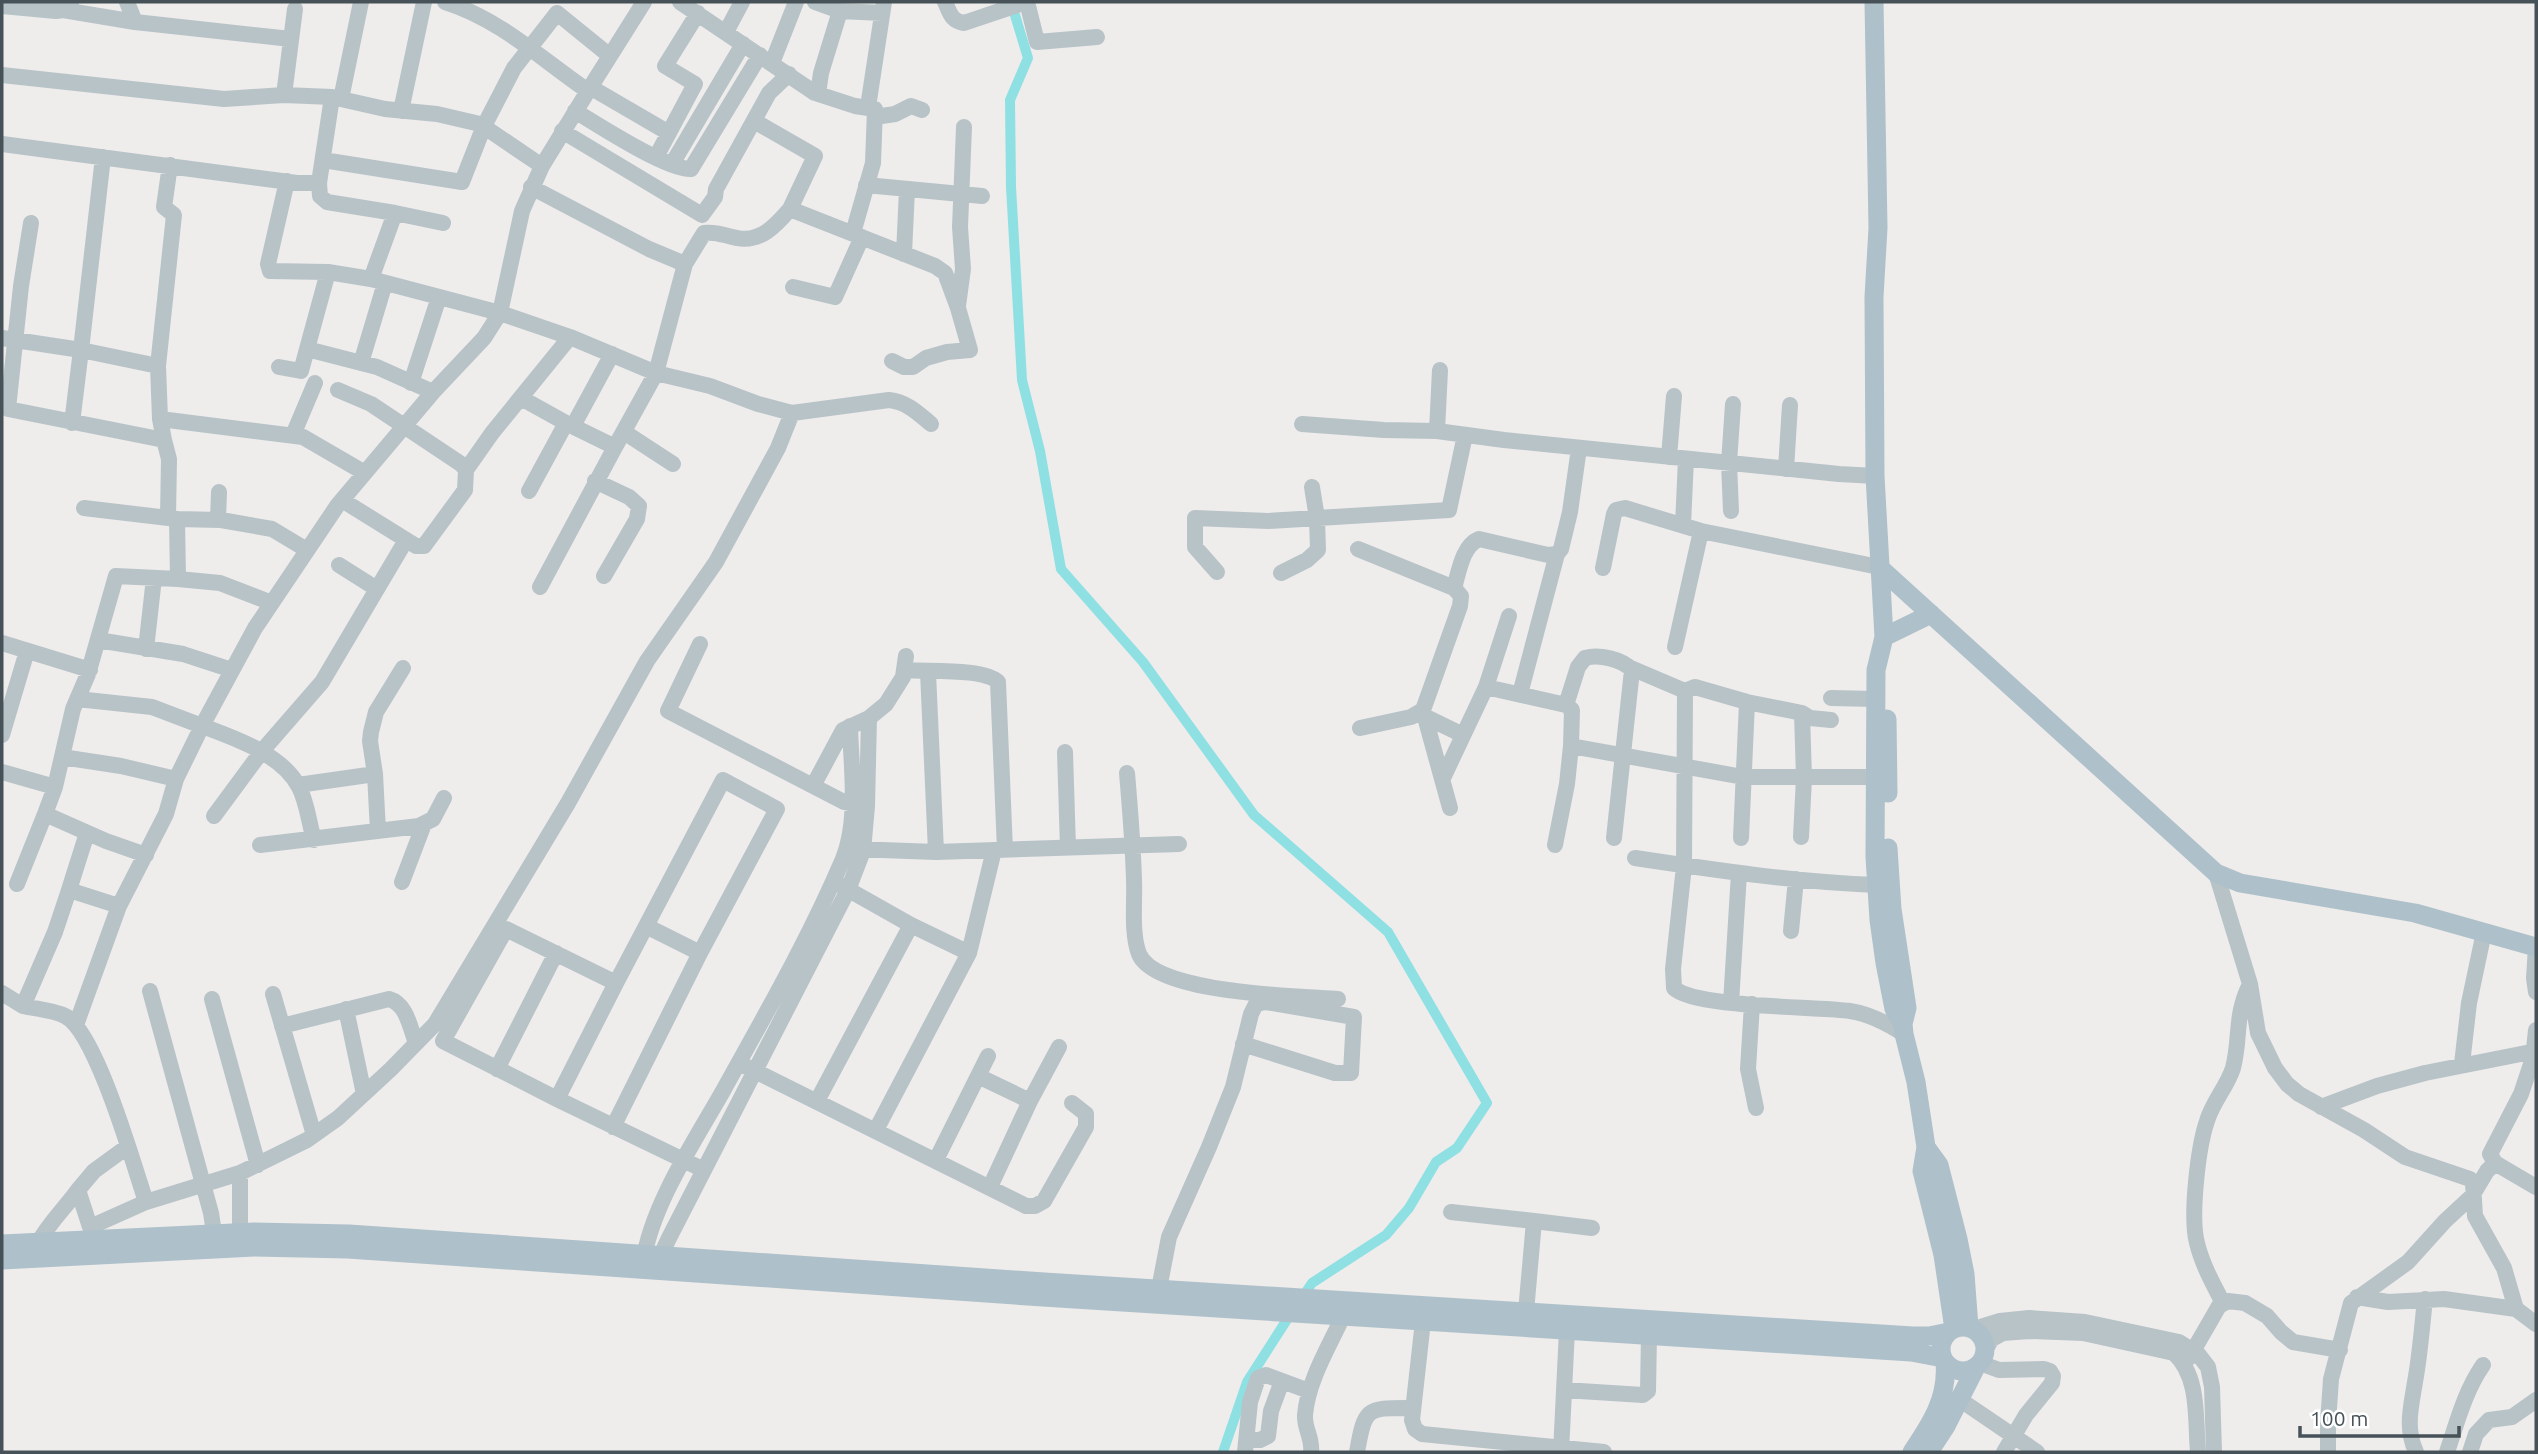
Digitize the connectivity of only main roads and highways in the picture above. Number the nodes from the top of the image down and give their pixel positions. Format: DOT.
graph roads {
  1 [pos="1874,2"];
  2 [pos="1880,567"];
  3 [pos="1931,614"];
  4 [pos="1883,643"];
  5 [pos="2536,947"];
  6 [pos="1904,1029"];
  7 [pos="215,1242"];
  8 [pos="3,1258"];
  9 [pos="652,1262"];
  10 [pos="1961,1329"];
  11 [pos="1981,1359"];
  12 [pos="1944,1360"];
  13 [pos="1912,1452"];
  14 [pos="1929,1452"];
  1 -- 2 [label="main road"];
  2 -- 3 [label="main road"];
  2 -- 4 [label="main road"];
  3 -- 4 [label="main road"];
  3 -- 5 [label="main road"];
  4 -- 6 [label="main road"];
  4 -- 6 [label="main road"];
  6 -- 10 [label="main road"];
  7 -- 8 [label="main road"];
  7 -- 8 [label="main road"];
  7 -- 9 [label="main road"];
  7 -- 9 [label="main road"];
  9 -- 10 [label="main road"];
  9 -- 12 [label="main road"];
  10 -- 11 [label="main road"];
  10 -- 12 [label="main road"];
  11 -- 12 [label="main road"];
  11 -- 14 [label="main road"];
  12 -- 13 [label="main road"];
}
